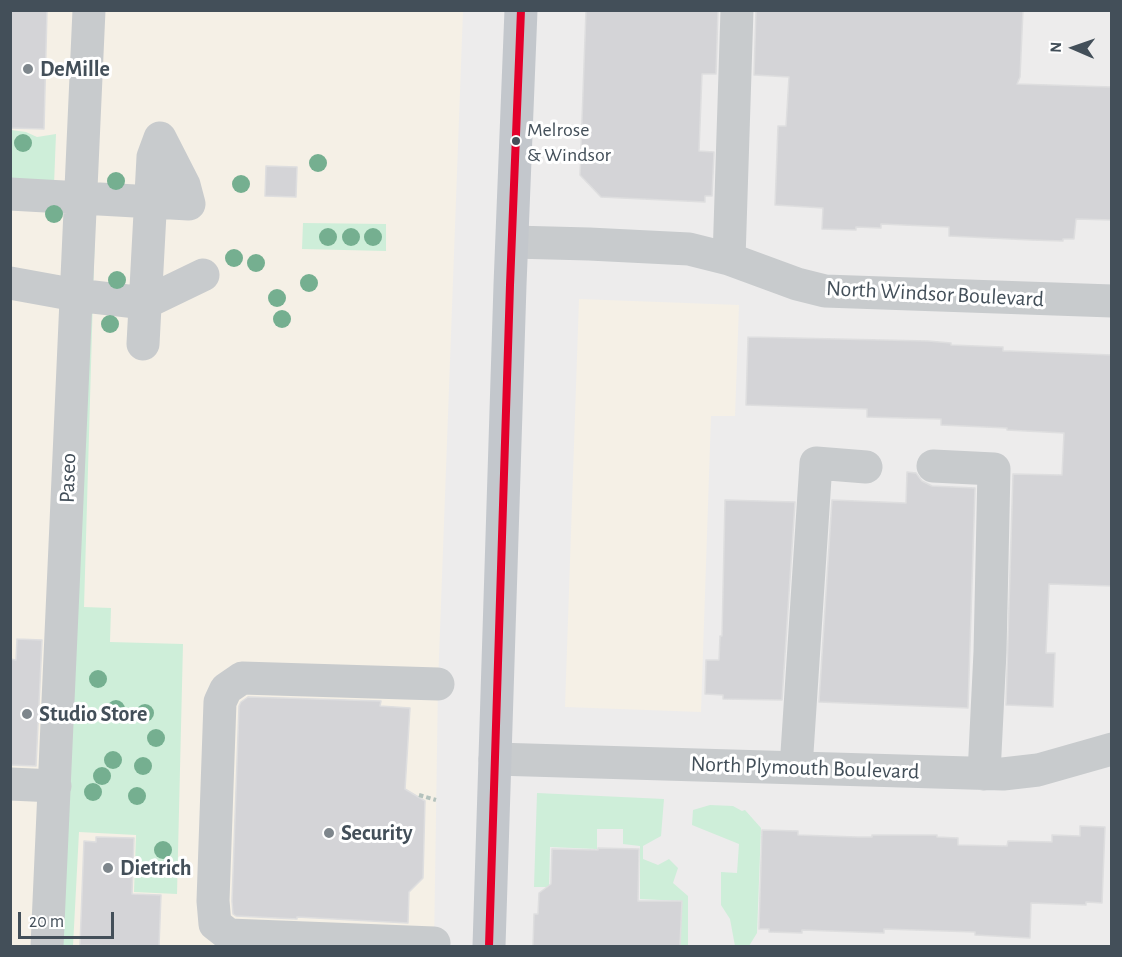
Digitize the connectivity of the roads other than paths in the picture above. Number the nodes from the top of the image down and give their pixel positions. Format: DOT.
graph roads {
  1 [pos="89,10"];
  2 [pos="521,10"];
  3 [pos="737,10"];
  4 [pos="160,138"];
  5 [pos="10,194"];
  6 [pos="80,198"];
  7 [pos="150,202"];
  8 [pos="513,242"];
  9 [pos="729,259"];
  10 [pos="203,275"];
  11 [pos="10,283"];
  12 [pos="76,295"];
  13 [pos="1112,301"];
  14 [pos="145,303"];
  15 [pos="143,344"];
  16 [pos="933,466"];
  17 [pos="866,467"];
  18 [pos="438,684"];
  19 [pos="1112,749"];
  20 [pos="495,759"];
  21 [pos="796,768"];
  22 [pos="984,774"];
  23 [pos="10,784"];
  24 [pos="55,786"];
  25 [pos="434,944"];
  26 [pos="47,946"];
  27 [pos="489,946"];
  1 -- 6 [label="street, Paseo"];
  2 -- 8 [label="main road"];
  3 -- 9 [label="street"];
  4 -- 7 [label="street"];
  5 -- 6 [label="street"];
  6 -- 7 [label="street"];
  6 -- 12 [label="street, Paseo"];
  7 -- 14 [label="street"];
  8 -- 9 [label="street, North Windsor Boulevard"];
  8 -- 20 [label="main road"];
  9 -- 13 [label="street, North Windsor Boulevard"];
  10 -- 14 [label="street"];
  11 -- 12 [label="street"];
  12 -- 14 [label="street"];
  12 -- 24 [label="street, Paseo"];
  14 -- 15 [label="street"];
  16 -- 22 [label="street"];
  17 -- 21 [label="street"];
  18 -- 25 [label="street"];
  19 -- 22 [label="street, North Plymouth Boulevard"];
  20 -- 21 [label="street, North Plymouth Boulevard"];
  20 -- 27 [label="main road"];
  21 -- 22 [label="street, North Plymouth Boulevard"];
  23 -- 24 [label="street"];
  24 -- 26 [label="street, Paseo"];
}
